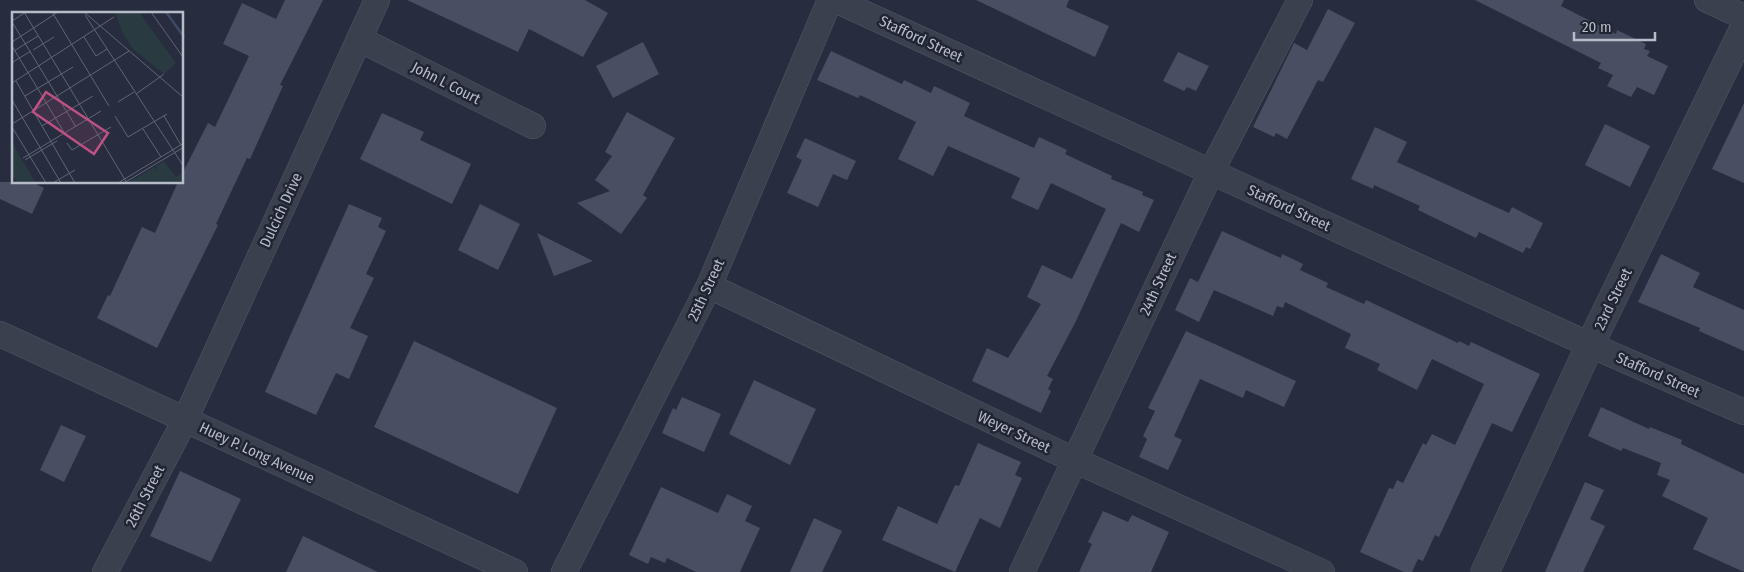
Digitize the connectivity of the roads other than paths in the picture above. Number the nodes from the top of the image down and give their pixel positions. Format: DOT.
graph roads {
  1 [pos="377,0"];
  2 [pos="830,0"];
  3 [pos="835,0"];
  4 [pos="1300,0"];
  5 [pos="1706,0"];
  6 [pos="1744,17"];
  7 [pos="1744,28"];
  8 [pos="359,39"];
  9 [pos="533,126"];
  10 [pos="1211,172"];
  11 [pos="709,286"];
  12 [pos="0,334"];
  13 [pos="1590,345"];
  14 [pos="1744,412"];
  15 [pos="184,420"];
  16 [pos="1074,460"];
  17 [pos="105,572"];
  18 [pos="515,572"];
  19 [pos="564,572"];
  20 [pos="1022,572"];
  21 [pos="1322,572"];
  22 [pos="1485,572"];
  1 -- 8 [label="street, Dulcich Drive"];
  2 -- 11 [label="street, 25th Street"];
  3 -- 10 [label="street, Stafford Street"];
  4 -- 10 [label="street, 24th Street"];
  5 -- 6 [label="street"];
  7 -- 13 [label="street, 23rd Street"];
  8 -- 9 [label="street, John L Court"];
  8 -- 15 [label="street, Dulcich Drive"];
  10 -- 13 [label="street, Stafford Street"];
  10 -- 16 [label="street, 24th Street"];
  11 -- 16 [label="street, Weyer Street"];
  11 -- 19 [label="street, 25th Street"];
  12 -- 15 [label="street, Huey P. Long Avenue"];
  13 -- 14 [label="street, Stafford Street"];
  13 -- 22 [label="street, 23rd Street"];
  15 -- 17 [label="street, 26th Street"];
  15 -- 18 [label="street, Huey P. Long Avenue"];
  16 -- 20 [label="street, 24th Street"];
  16 -- 21 [label="street, Weyer Street"];
}
